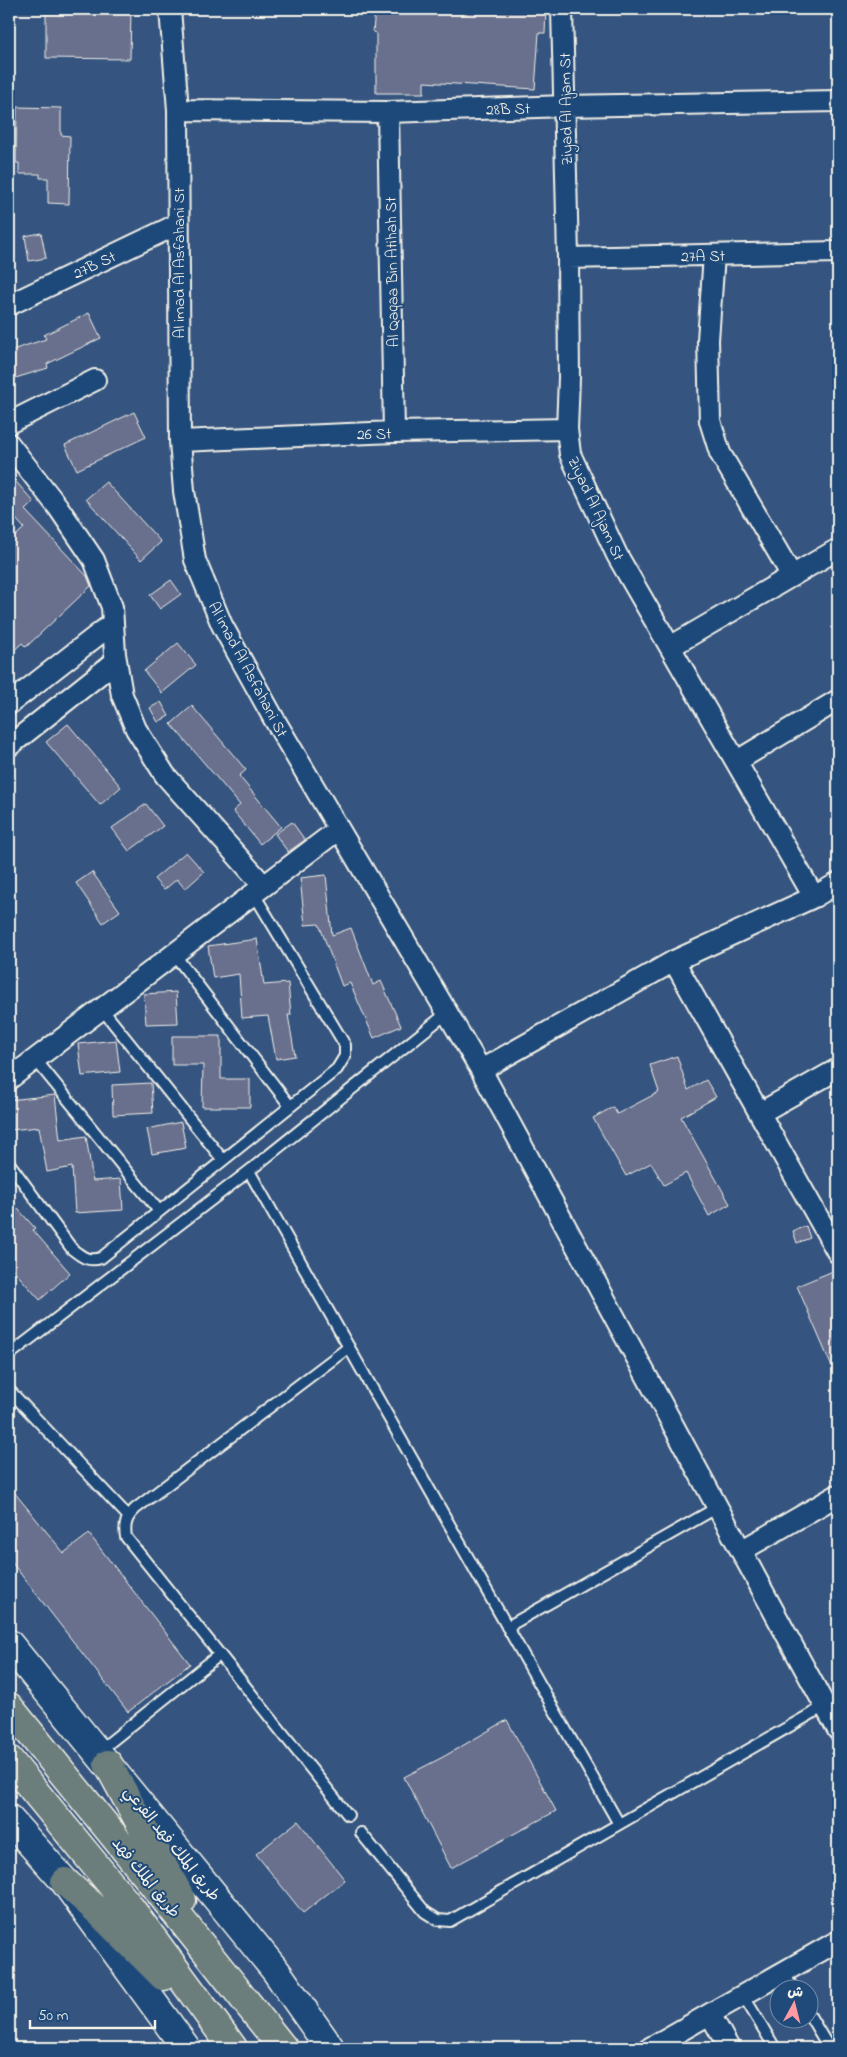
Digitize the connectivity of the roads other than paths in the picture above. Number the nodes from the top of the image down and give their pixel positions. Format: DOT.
graph roads {
  1 [pos="170,9"];
  2 [pos="562,9"];
  3 [pos="838,101"];
  4 [pos="565,106"];
  5 [pos="178,110"];
  6 [pos="388,112"];
  7 [pos="178,224"];
  8 [pos="838,252"];
  9 [pos="714,255"];
  10 [pos="568,258"];
  11 [pos="9,305"];
  12 [pos="95,380"];
  13 [pos="9,423"];
  14 [pos="567,428"];
  15 [pos="394,432"];
  16 [pos="180,441"];
  17 [pos="9,444"];
  18 [pos="838,549"];
  19 [pos="792,576"];
  20 [pos="113,623"];
  21 [pos="670,647"];
  22 [pos="116,661"];
  23 [pos="838,700"];
  24 [pos="9,704"];
  25 [pos="9,746"];
  26 [pos="737,761"];
  27 [pos="339,829"];
  28 [pos="838,883"];
  29 [pos="259,890"];
  30 [pos="814,897"];
  31 [pos="174,954"];
  32 [pos="674,961"];
  33 [pos="102,1009"];
  34 [pos="448,1013"];
  35 [pos="35,1060"];
  36 [pos="838,1068"];
  37 [pos="481,1070"];
  38 [pos="9,1079"];
  39 [pos="290,1106"];
  40 [pos="760,1113"];
  41 [pos="223,1160"];
  42 [pos="9,1163"];
  43 [pos="249,1170"];
  44 [pos="159,1211"];
  45 [pos="838,1253"];
  46 [pos="349,1347"];
  47 [pos="9,1355"];
  48 [pos="9,1390"];
  49 [pos="838,1496"];
  50 [pos="718,1507"];
  51 [pos="128,1516"];
  52 [pos="741,1551"];
  53 [pos="507,1627"];
  54 [pos="9,1644"];
  55 [pos="219,1655"];
  56 [pos="825,1706"];
  57 [pos="9,1707"];
  58 [pos="838,1730"];
  59 [pos="103,1758"];
  60 [pos="9,1760"];
  61 [pos="348,1815"];
  62 [pos="9,1819"];
  63 [pos="619,1824"];
  64 [pos="361,1833"];
  65 [pos="65,1882"];
  66 [pos="838,1941"];
  67 [pos="221,1969"];
  68 [pos="783,1972"];
  69 [pos="788,1980"];
  70 [pos="743,1995"];
  71 [pos="710,2014"];
  72 [pos="818,2030"];
  73 [pos="232,2047"];
  74 [pos="186,2048"];
  75 [pos="283,2048"];
  76 [pos="330,2048"];
  77 [pos="650,2048"];
  78 [pos="729,2048"];
  79 [pos="775,2048"];
  80 [pos="829,2048"];
  1 -- 5 [label="street, Al imad Al Asfahani St"];
  2 -- 4 [label="street, Ziyad Al Ajam St"];
  3 -- 4 [label="street, 28B St"];
  4 -- 6 [label="street, 28B St"];
  4 -- 10 [label="street, Ziyad Al Ajam St"];
  5 -- 6 [label="street, 28B St"];
  5 -- 7 [label="street, Al imad Al Asfahani St"];
  6 -- 15 [label="street, Al Qaqaa Bin Atihah St"];
  7 -- 11 [label="street, 27B St"];
  7 -- 16 [label="street, Al imad Al Asfahani St"];
  8 -- 9 [label="street, 27A St"];
  9 -- 10 [label="street, 27A St"];
  9 -- 19 [label="street"];
  10 -- 14 [label="street, Ziyad Al Ajam St"];
  12 -- 13 [label="street"];
  14 -- 15 [label="street, 26 St"];
  14 -- 21 [label="street, Ziyad Al Ajam St"];
  15 -- 16 [label="street, 26 St"];
  16 -- 27 [label="street, Al imad Al Asfahani St"];
  17 -- 20 [label="street"];
  18 -- 19 [label="street"];
  19 -- 21 [label="street"];
  20 -- 22 [label="street"];
  20 -- 24 [label="street"];
  21 -- 26 [label="street, Ziyad Al Ajam St"];
  22 -- 25 [label="street"];
  22 -- 29 [label="street"];
  23 -- 26 [label="street"];
  26 -- 30 [label="street, Ziyad Al Ajam St"];
  27 -- 29 [label="street"];
  27 -- 34 [label="street, Al imad Al Asfahani St"];
  28 -- 30 [label="street"];
  29 -- 31 [label="street"];
  29 -- 39 [label="lane"];
  30 -- 32 [label="street"];
  31 -- 33 [label="street"];
  31 -- 39 [label="lane"];
  32 -- 37 [label="street"];
  32 -- 40 [label="street"];
  33 -- 35 [label="street"];
  33 -- 41 [label="lane"];
  34 -- 37 [label="street, Al imad Al Asfahani St"];
  34 -- 43 [label="lane"];
  35 -- 38 [label="street"];
  35 -- 44 [label="lane"];
  36 -- 40 [label="street"];
  37 -- 50 [label="street, Al imad Al Asfahani St"];
  39 -- 41 [label="lane"];
  40 -- 45 [label="street"];
  41 -- 44 [label="lane"];
  42 -- 44 [label="lane"];
  43 -- 46 [label="lane"];
  43 -- 47 [label="lane"];
  46 -- 51 [label="lane"];
  46 -- 53 [label="lane"];
  48 -- 51 [label="lane"];
  49 -- 52 [label="street"];
  50 -- 52 [label="street, Al imad Al Asfahani St"];
  50 -- 53 [label="lane"];
  51 -- 55 [label="lane"];
  52 -- 56 [label="street, Al imad Al Asfahani St"];
  53 -- 63 [label="lane"];
  54 -- 59 [label="main road, طريق الملك فهد الفرعي"];
  55 -- 59 [label="lane"];
  55 -- 61 [label="lane"];
  56 -- 58 [label="street, Al imad Al Asfahani St"];
  56 -- 63 [label="lane"];
  57 -- 67 [label="highway, طريق الملك فهد"];
  59 -- 67 [label="highway"];
  59 -- 76 [label="main road, طريق الملك فهد الفرعي"];
  60 -- 73 [label="highway, طريق الملك فهد"];
  62 -- 65 [label="main road"];
  63 -- 64 [label="lane"];
  65 -- 73 [label="highway"];
  65 -- 74 [label="main road"];
  66 -- 68 [label="street"];
  67 -- 75 [label="highway, طريق الملك فهد"];
  68 -- 69 [label="lane"];
  68 -- 70 [label="street"];
  70 -- 71 [label="street"];
  70 -- 79 [label="lane"];
  71 -- 77 [label="street"];
  71 -- 78 [label="street"];
  72 -- 80 [label="lane"];
}
